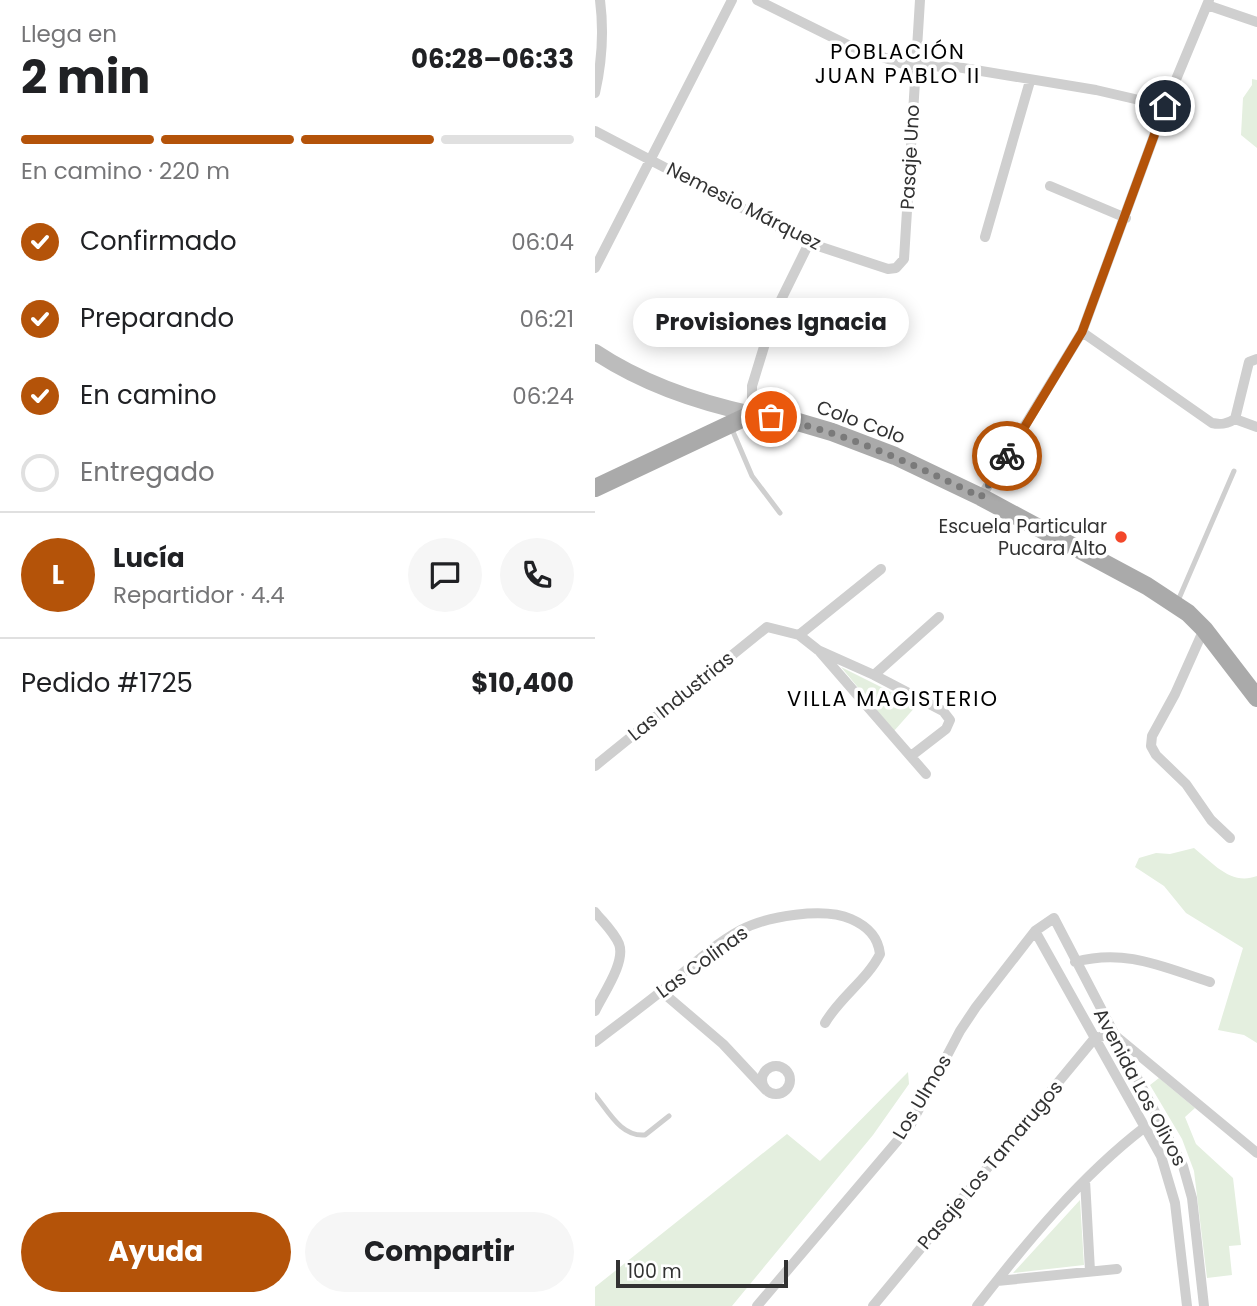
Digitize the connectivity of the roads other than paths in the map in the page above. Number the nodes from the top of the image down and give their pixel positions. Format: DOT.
graph roads {
  1 [pos="600,0"];
  2 [pos="732,0"];
  3 [pos="758,0"];
  4 [pos="920,0"];
  5 [pos="1208,2"];
  6 [pos="599,21"];
  7 [pos="1257,22"];
  8 [pos="915,66"];
  9 [pos="1030,81"];
  10 [pos="595,93"];
  11 [pos="1165,106"];
  12 [pos="595,131"];
  13 [pos="651,159"];
  14 [pos="1050,186"];
  15 [pos="1125,218"];
  16 [pos="985,237"];
  17 [pos="809,243"];
  18 [pos="595,268"];
  19 [pos="896,268"];
  20 [pos="1082,332"];
  21 [pos="595,352"];
  22 [pos="1253,360"];
  23 [pos="752,414"];
  24 [pos="1235,419"];
  25 [pos="730,424"];
  26 [pos="1257,427"];
  27 [pos="1234,471"];
  28 [pos="595,488"];
  29 [pos="981,497"];
  30 [pos="780,513"];
  31 [pos="881,569"];
  32 [pos="1176,605"];
  33 [pos="939,617"];
  34 [pos="1204,629"];
  35 [pos="799,635"];
  36 [pos="818,650"];
  37 [pos="874,675"];
  38 [pos="1257,698"];
  39 [pos="911,756"];
  40 [pos="595,766"];
  41 [pos="926,774"];
  42 [pos="1230,838"];
  43 [pos="595,912"];
  44 [pos="1054,918"];
  45 [pos="1035,931"];
  46 [pos="1075,962"];
  47 [pos="1210,982"];
  48 [pos="661,991"];
  49 [pos="595,1011"];
  50 [pos="825,1023"];
  51 [pos="1112,1033"];
  52 [pos="1094,1039"];
  53 [pos="595,1042"];
  54 [pos="766,1090"];
  55 [pos="595,1096"];
  56 [pos="669,1116"];
  57 [pos="1145,1127"];
  58 [pos="1257,1153"];
  59 [pos="1084,1180"];
  60 [pos="1117,1269"];
  61 [pos="1090,1271"];
  62 [pos="997,1280"];
  63 [pos="757,1306"];
  64 [pos="873,1306"];
  65 [pos="977,1306"];
  66 [pos="1187,1306"];
  67 [pos="1204,1306"];
  1 -- 6 [label="street"];
  2 -- 13 [label="street"];
  3 -- 8 [label="street"];
  4 -- 8 [label="street, Pasaje Uno"];
  5 -- 7 [label="street"];
  5 -- 11 [label="street"];
  6 -- 10 [label="street"];
  8 -- 9 [label="street"];
  8 -- 19 [label="street, Pasaje Uno"];
  9 -- 11 [label="street"];
  9 -- 16 [label="street"];
  11 -- 15 [label="street"];
  12 -- 13 [label="street, Nemesio Márquez"];
  13 -- 17 [label="street, Nemesio Márquez"];
  13 -- 18 [label="street"];
  14 -- 15 [label="street"];
  15 -- 20 [label="street"];
  17 -- 19 [label="street, Nemesio Márquez"];
  17 -- 23 [label="street"];
  20 -- 24 [label="street"];
  20 -- 29 [label="street"];
  21 -- 23 [label="main road, Colo Colo"];
  22 -- 24 [label="street"];
  23 -- 25 [label="main road"];
  23 -- 29 [label="main road, Colo Colo"];
  24 -- 26 [label="street"];
  25 -- 28 [label="main road"];
  25 -- 30 [label="lane"];
  27 -- 32 [label="lane"];
  29 -- 32 [label="main road, Colo Colo"];
  31 -- 35 [label="street"];
  32 -- 34 [label="main road, Colo Colo"];
  33 -- 37 [label="street"];
  34 -- 38 [label="main road, Colo Colo"];
  34 -- 42 [label="street"];
  35 -- 36 [label="street"];
  35 -- 40 [label="street, Las Industrias"];
  36 -- 37 [label="street"];
  36 -- 39 [label="street"];
  37 -- 39 [label="street"];
  39 -- 41 [label="street"];
  43 -- 49 [label="street"];
  44 -- 45 [label="street, Los Ulmos"];
  44 -- 46 [label="street, Avenida Los Olivos"];
  45 -- 52 [label="street, Avenida Los Olivos"];
  45 -- 63 [label="street, Los Ulmos"];
  46 -- 47 [label="street"];
  46 -- 51 [label="street, Avenida Los Olivos"];
  48 -- 50 [label="street, Las Colinas"];
  48 -- 53 [label="street, Las Colinas"];
  48 -- 54 [label="street"];
  51 -- 52 [label="street"];
  51 -- 58 [label="street"];
  51 -- 67 [label="street, Avenida Los Olivos"];
  52 -- 57 [label="street, Avenida Los Olivos"];
  52 -- 64 [label="street, Pasaje Los Tamarugos"];
  55 -- 56 [label="lane"];
  57 -- 59 [label="street"];
  57 -- 66 [label="street, Avenida Los Olivos"];
  59 -- 61 [label="street"];
  59 -- 62 [label="street"];
  60 -- 61 [label="street"];
  61 -- 62 [label="street"];
  62 -- 65 [label="street"];
}
